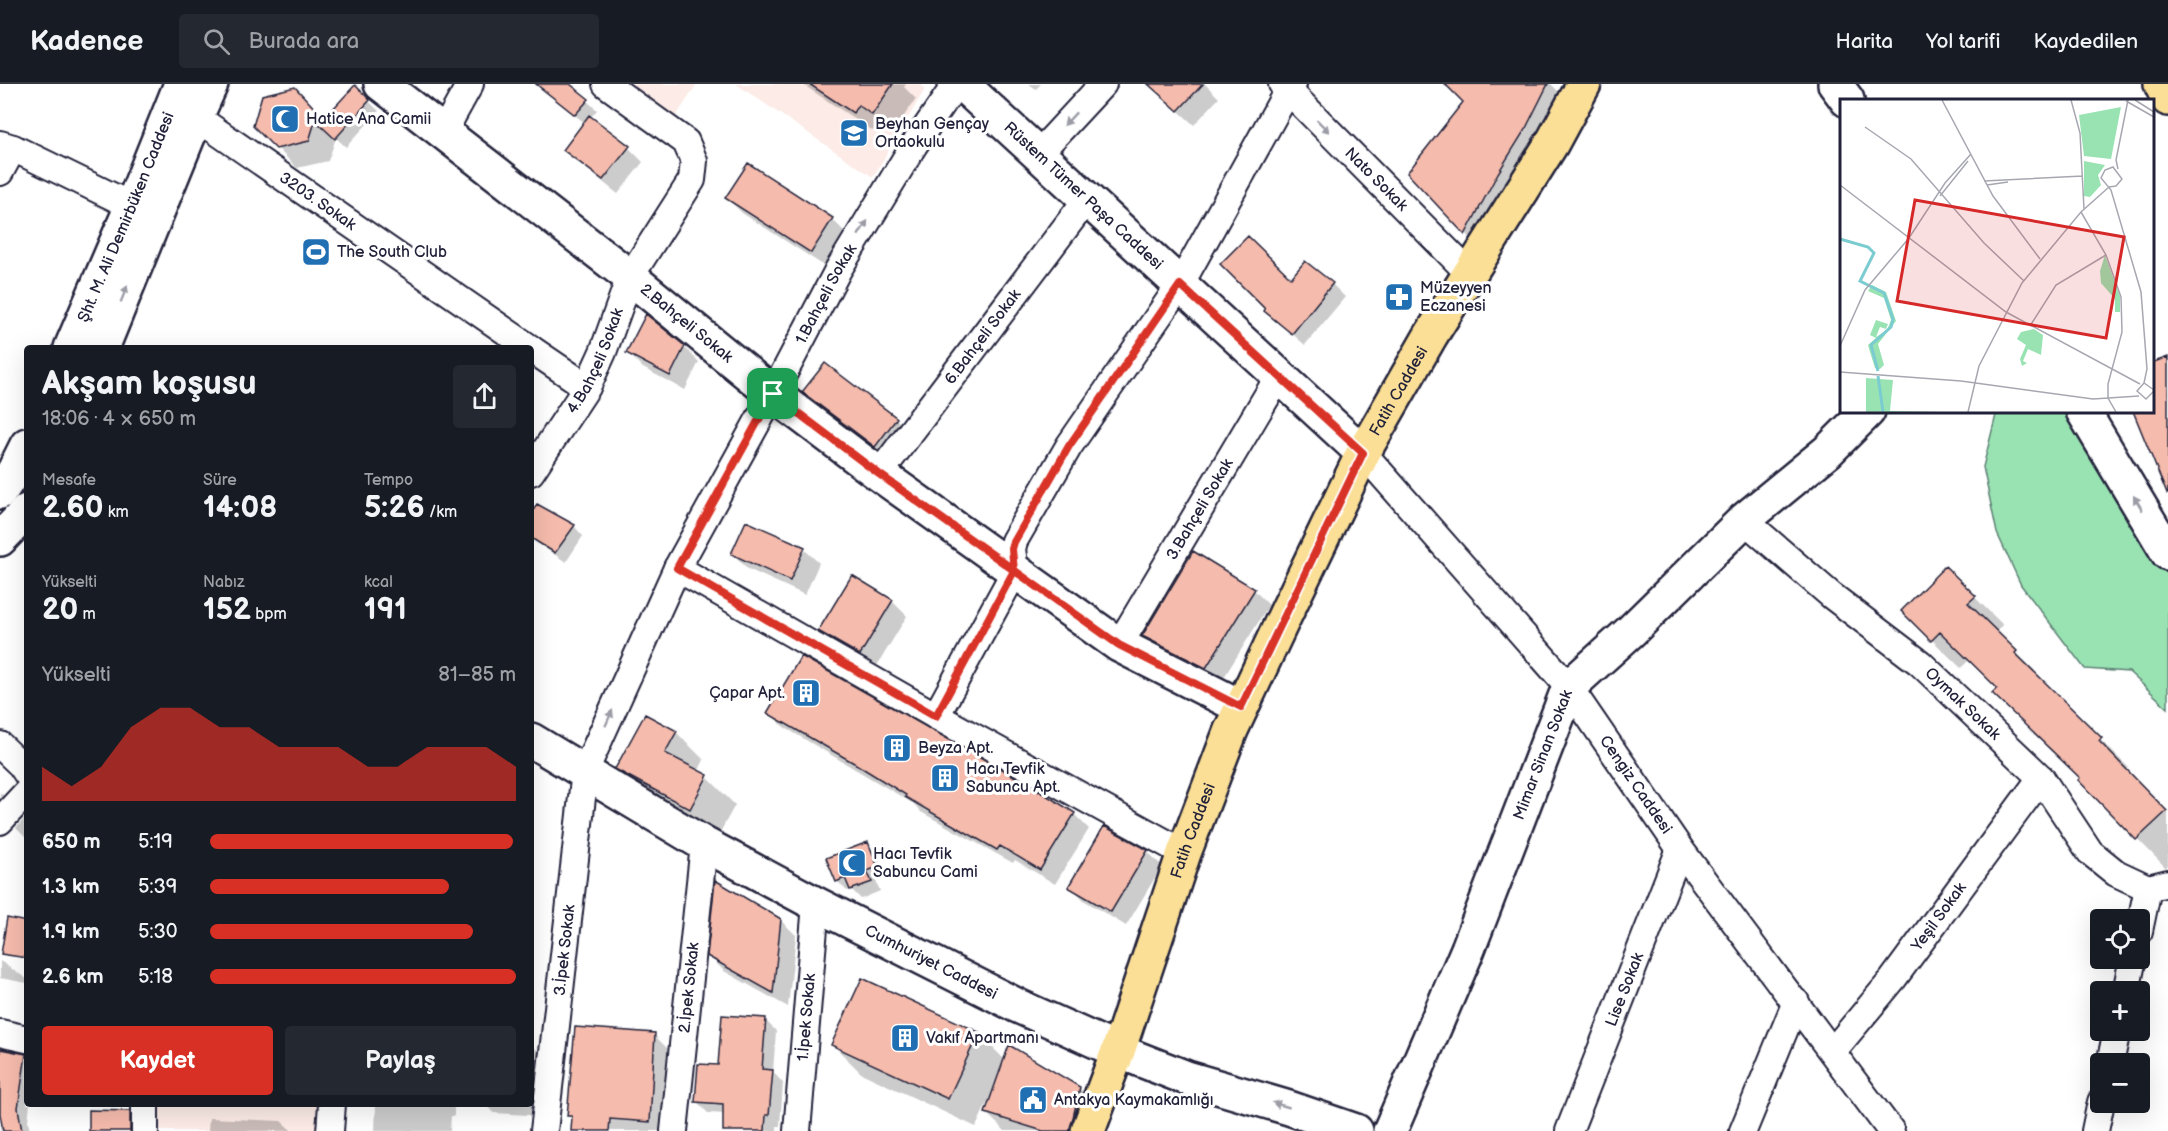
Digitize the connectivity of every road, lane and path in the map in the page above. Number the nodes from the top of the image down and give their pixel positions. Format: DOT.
graph roads {
  1 [pos="181,84"];
  2 [pos="211,84"];
  3 [pos="381,84"];
  4 [pos="470,84"];
  5 [pos="606,84"];
  6 [pos="956,84"];
  7 [pos="962,84"];
  8 [pos="1103,84"];
  9 [pos="1835,84"];
  10 [pos="2161,84"];
  11 [pos="1288,86"];
  12 [pos="1575,88"];
  13 [pos="1846,99"];
  14 [pos="2168,99"];
  15 [pos="196,117"];
  16 [pos="443,133"];
  17 [pos="7,146"];
  18 [pos="1038,154"];
  19 [pos="0,172"];
  20 [pos="1087,199"];
  21 [pos="132,206"];
  22 [pos="1470,274"];
  23 [pos="630,277"];
  24 [pos="1180,285"];
  25 [pos="72,345"];
  26 [pos="103,345"];
  27 [pos="526,345"];
  28 [pos="534,351"];
  29 [pos="1280,376"];
  30 [pos="587,387"];
  31 [pos="773,394"];
  32 [pos="1867,412"];
  33 [pos="2084,412"];
  34 [pos="1363,453"];
  35 [pos="534,467"];
  36 [pos="879,474"];
  37 [pos="24,514"];
  38 [pos="1744,520"];
  39 [pos="0,539"];
  40 [pos="2168,553"];
  41 [pos="677,568"];
  42 [pos="1014,571"];
  43 [pos="1119,645"];
  44 [pos="1569,687"];
  45 [pos="1241,707"];
  46 [pos="936,716"];
  47 [pos="534,742"];
  48 [pos="0,745"];
  49 [pos="24,770"];
  50 [pos="585,771"];
  51 [pos="2041,778"];
  52 [pos="24,795"];
  53 [pos="0,821"];
  54 [pos="704,844"];
  55 [pos="1680,849"];
  56 [pos="1184,853"];
  57 [pos="2158,886"];
  58 [pos="816,904"];
  59 [pos="2148,909"];
  60 [pos="1796,1002"];
  61 [pos="0,1033"];
  62 [pos="24,1038"];
  63 [pos="1118,1051"];
  64 [pos="1833,1051"];
  65 [pos="145,1107"];
  66 [pos="332,1107"];
  67 [pos="2099,1113"];
  68 [pos="145,1131"];
  69 [pos="330,1131"];
  70 [pos="544,1131"];
  71 [pos="674,1131"];
  72 [pos="797,1131"];
  73 [pos="1088,1131"];
  74 [pos="1356,1131"];
  75 [pos="1390,1131"];
  76 [pos="1569,1131"];
  77 [pos="1743,1131"];
  78 [pos="1891,1131"];
  79 [pos="2095,1131"];
  1 -- 21 [label="street, Şht. M. Ali Demirbüken Caddesi"];
  2 -- 15 [label="street, Şht. M. Ali Demirbüken Caddesi"];
  3 -- 16 [label="street, 2.Bahçeli Sokak"];
  4 -- 16 [label="street"];
  5 -- 23 [label="street, 4.Bahçeli Sokak"];
  31 -- 6 [label="street, 1.Bahçeli Sokak, one-way"];
  7 -- 18 [label="street, Rüstem Tümer Paşa Caddesi"];
  8 -- 18 [label="street, one-way"];
  9 -- 13 [label="street"];
  10 -- 14 [label="main road"];
  11 -- 22 [label="street, Nato Sokak, one-way"];
  11 -- 24 [label="street"];
  12 -- 22 [label="main road, Fatih Caddesi"];
  26 -- 15 [label="street, Şht. M. Ali Demirbüken Caddesi, one-way"];
  15 -- 27 [label="street, 3203. Sokak"];
  16 -- 23 [label="street, 2.Bahçeli Sokak"];
  17 -- 19 [label="street"];
  17 -- 21 [label="street"];
  18 -- 20 [label="street, Rüstem Tümer Paşa Caddesi"];
  20 -- 24 [label="street, Rüstem Tümer Paşa Caddesi"];
  20 -- 36 [label="street, 6.Bahçeli Sokak"];
  21 -- 25 [label="street, Şht. M. Ali Demirbüken Caddesi"];
  22 -- 34 [label="main road, Fatih Caddesi"];
  23 -- 30 [label="street, 4.Bahçeli Sokak"];
  23 -- 31 [label="street, 2.Bahçeli Sokak"];
  24 -- 29 [label="street, Rüstem Tümer Paşa Caddesi"];
  24 -- 42 [label="street"];
  28 -- 30 [label="street, 3203. Sokak"];
  29 -- 34 [label="street, Rüstem Tümer Paşa Caddesi"];
  29 -- 43 [label="street, 3.Bahçeli Sokak"];
  30 -- 35 [label="street, 4.Bahçeli Sokak"];
  31 -- 36 [label="street, 2.Bahçeli Sokak"];
  31 -- 41 [label="street, 1.Bahçeli Sokak"];
  32 -- 38 [label="street, Mimar Sinan Sokak"];
  40 -- 33 [label="street, one-way"];
  34 -- 44 [label="street, Cengiz Caddesi"];
  34 -- 45 [label="main road, Fatih Caddesi"];
  36 -- 42 [label="street, 2.Bahçeli Sokak"];
  37 -- 39 [label="street"];
  38 -- 44 [label="street, Mimar Sinan Sokak"];
  38 -- 51 [label="street, Oymak Sokak"];
  41 -- 46 [label="street"];
  50 -- 41 [label="street, 1.Bahçeli Sokak, one-way"];
  42 -- 43 [label="street, 2.Bahçeli Sokak"];
  42 -- 46 [label="street"];
  43 -- 45 [label="street, 2.Bahçeli Sokak"];
  44 -- 55 [label="street, Cengiz Caddesi"];
  44 -- 75 [label="street, Mimar Sinan Sokak"];
  45 -- 56 [label="main road, Fatih Caddesi"];
  46 -- 56 [label="street"];
  47 -- 50 [label="street, Cumhuriyet Caddesi"];
  48 -- 49 [label="street"];
  50 -- 54 [label="street, Cumhuriyet Caddesi"];
  50 -- 70 [label="street, 3.İpek Sokak"];
  51 -- 57 [label="street, Oymak Sokak"];
  51 -- 64 [label="street, Yeşil Sokak"];
  52 -- 53 [label="street"];
  54 -- 58 [label="street, Cumhuriyet Caddesi"];
  54 -- 71 [label="street, 2.İpek Sokak"];
  55 -- 60 [label="street, Cengiz Caddesi"];
  55 -- 76 [label="street, Lise Sokak"];
  56 -- 63 [label="main road, Fatih Caddesi"];
  57 -- 59 [label="street"];
  58 -- 63 [label="street, Cumhuriyet Caddesi"];
  58 -- 72 [label="street, 1.İpek Sokak"];
  60 -- 64 [label="street, Cengiz Caddesi"];
  60 -- 77 [label="street"];
  61 -- 62 [label="street"];
  63 -- 73 [label="main road, Fatih Caddesi"];
  74 -- 63 [label="street, Cumhuriyet Caddesi, one-way"];
  64 -- 78 [label="street, Cengiz Caddesi"];
  65 -- 68 [label="street"];
  66 -- 69 [label="street"];
  67 -- 79 [label="street"];
}
